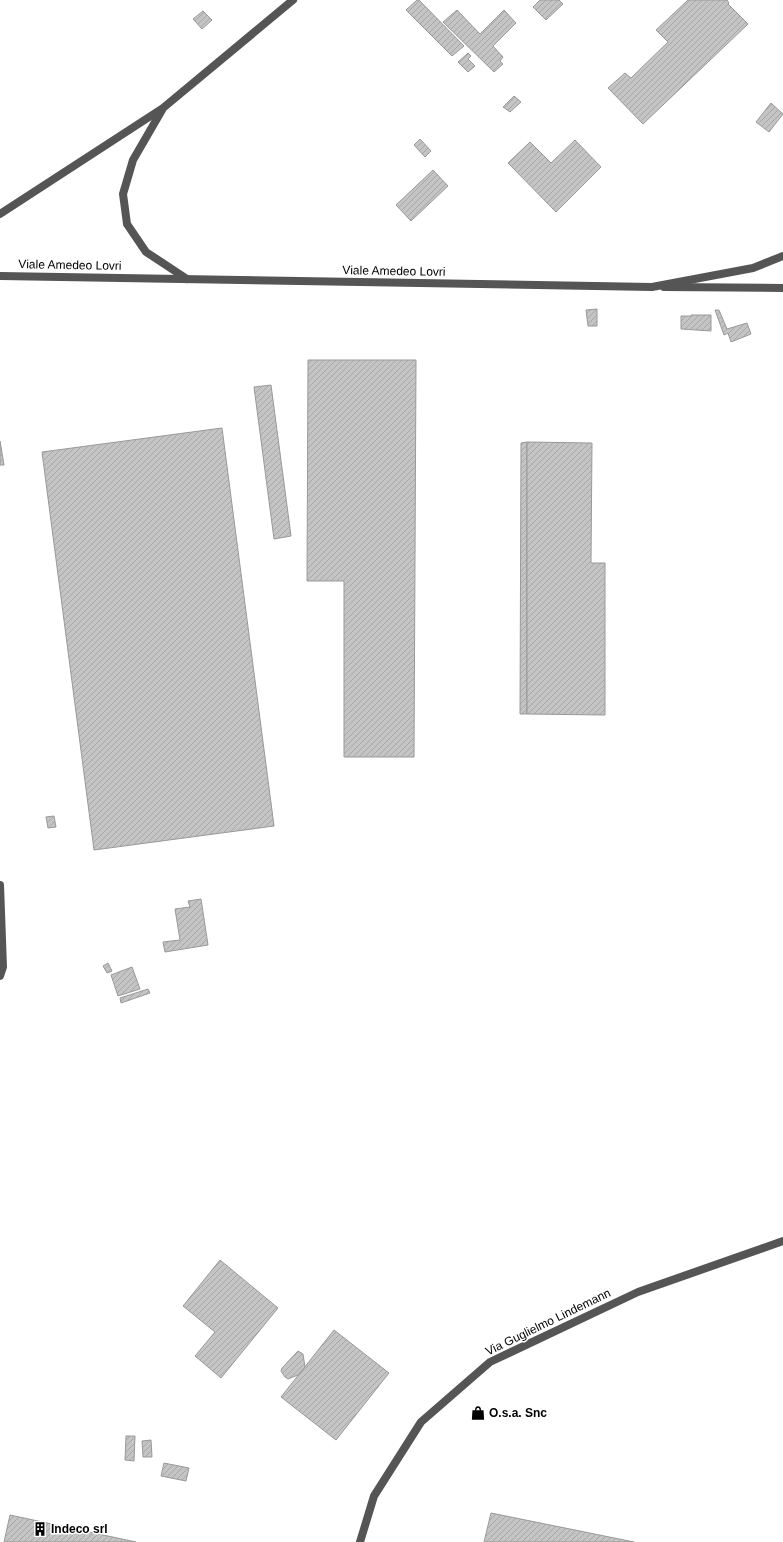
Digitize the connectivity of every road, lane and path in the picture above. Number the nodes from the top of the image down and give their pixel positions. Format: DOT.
graph roads {
  1 [pos="293,0"];
  2 [pos="163,108"];
  3 [pos="0,214"];
  4 [pos="783,256"];
  5 [pos="0,276"];
  6 [pos="188,280"];
  7 [pos="652,287"];
  8 [pos="783,288"];
  9 [pos="0,885"];
  10 [pos="0,976"];
  11 [pos="783,1241"];
  12 [pos="360,1542"];
  1 -- 2 [label="street"];
  2 -- 3 [label="street"];
  2 -- 6 [label="street"];
  4 -- 7 [label="street, Viale Amedeo Lovri"];
  5 -- 6 [label="street, Viale Amedeo Lovri"];
  6 -- 7 [label="street, Viale Amedeo Lovri"];
  7 -- 8 [label="street"];
  9 -- 10 [label="street"];
  11 -- 12 [label="street, Via Guglielmo Lindemann"];
}
